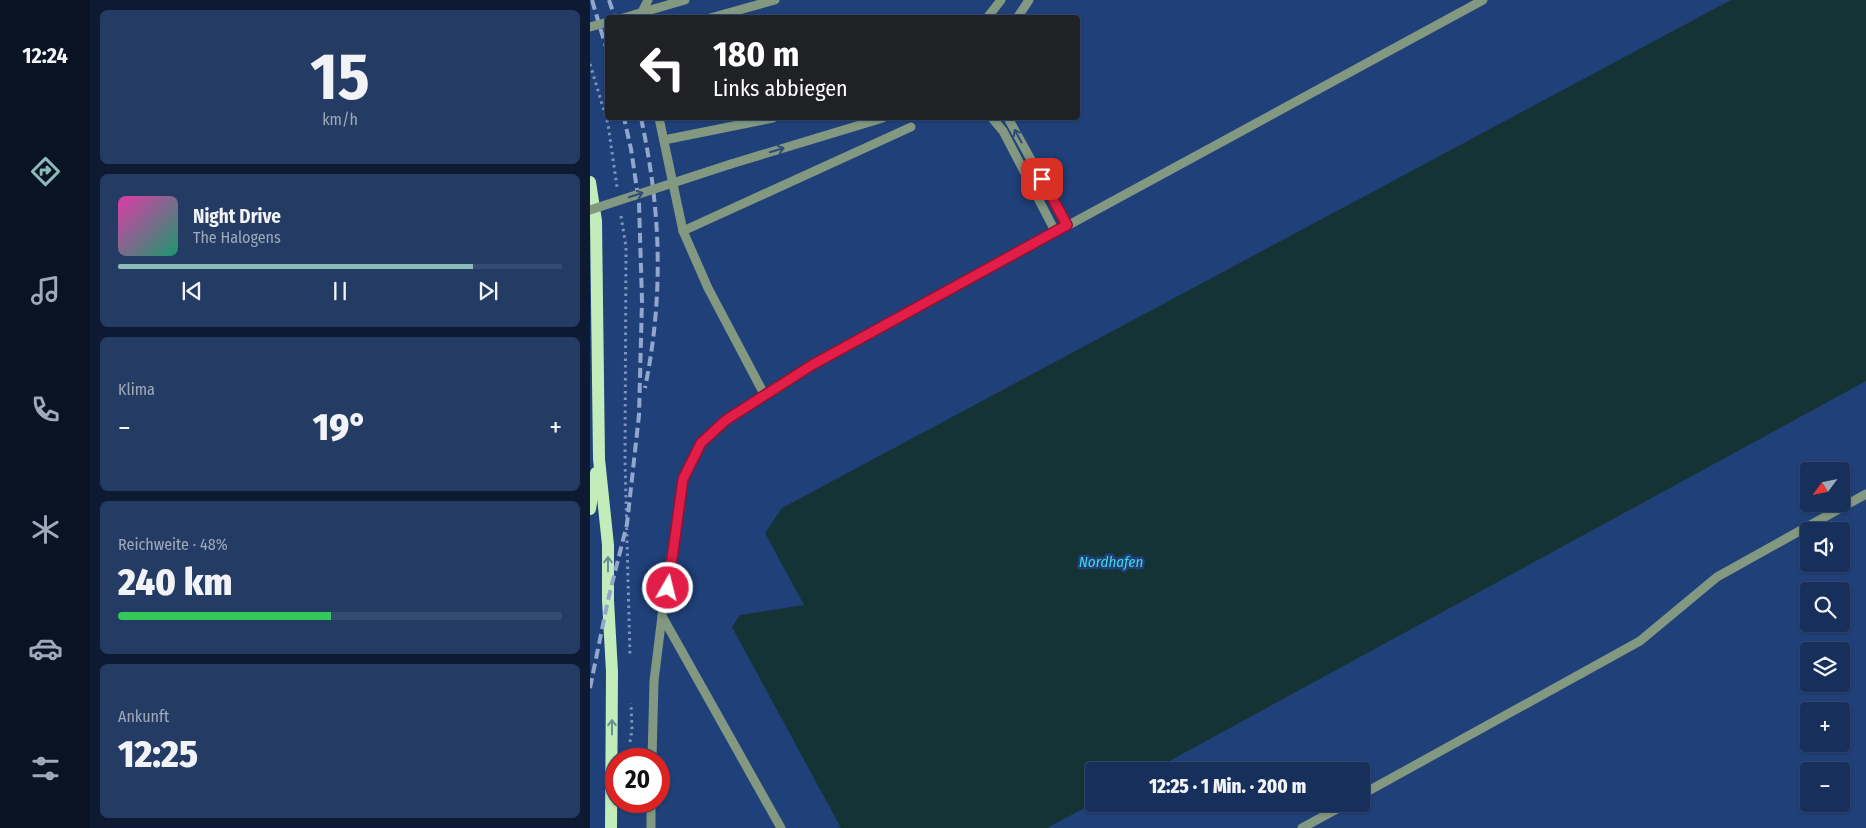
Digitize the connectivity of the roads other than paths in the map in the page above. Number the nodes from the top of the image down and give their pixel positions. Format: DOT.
graph roads {
  1 [pos="648,0"];
  2 [pos="684,0"];
  3 [pos="775,0"];
  4 [pos="1001,0"];
  5 [pos="1484,0"];
  6 [pos="1027,3"];
  7 [pos="633,15"];
  8 [pos="640,15"];
  9 [pos="721,15"];
  10 [pos="988,15"];
  11 [pos="1017,15"];
  12 [pos="605,23"];
  13 [pos="590,27"];
  14 [pos="659,120"];
  15 [pos="763,120"];
  16 [pos="876,120"];
  17 [pos="994,120"];
  18 [pos="1009,120"];
  19 [pos="911,127"];
  20 [pos="664,140"];
  21 [pos="590,182"];
  22 [pos="590,210"];
  23 [pos="1067,225"];
  24 [pos="683,231"];
  25 [pos="1055,232"];
  26 [pos="764,394"];
  27 [pos="599,458"];
  28 [pos="1866,494"];
  29 [pos="590,509"];
  30 [pos="662,616"];
  31 [pos="652,748"];
  32 [pos="1370,790"];
  33 [pos="1331,812"];
  34 [pos="651,813"];
  35 [pos="611,828"];
  36 [pos="651,828"];
  37 [pos="781,828"];
  38 [pos="1302,828"];
  1 -- 8 [label="lane"];
  2 -- 7 [label="lane, bridge"];
  3 -- 9 [label="lane"];
  4 -- 10 [label="lane"];
  5 -- 23 [label="lane"];
  6 -- 11 [label="lane"];
  12 -- 13 [label="lane, bridge"];
  14 -- 20 [label="lane"];
  15 -- 20 [label="lane"];
  22 -- 16 [label="lane, one-way, bridge"];
  17 -- 25 [label="lane"];
  23 -- 18 [label="lane, one-way"];
  19 -- 24 [label="lane"];
  20 -- 24 [label="lane"];
  21 -- 27 [label="main road"];
  23 -- 25 [label="lane"];
  24 -- 26 [label="lane"];
  25 -- 26 [label="lane"];
  26 -- 30 [label="lane"];
  27 -- 29 [label="main road"];
  35 -- 27 [label="main road, one-way"];
  28 -- 32 [label="lane"];
  30 -- 31 [label="lane"];
  30 -- 37 [label="lane"];
  33 -- 38 [label="lane"];
  34 -- 36 [label="lane"];
}
